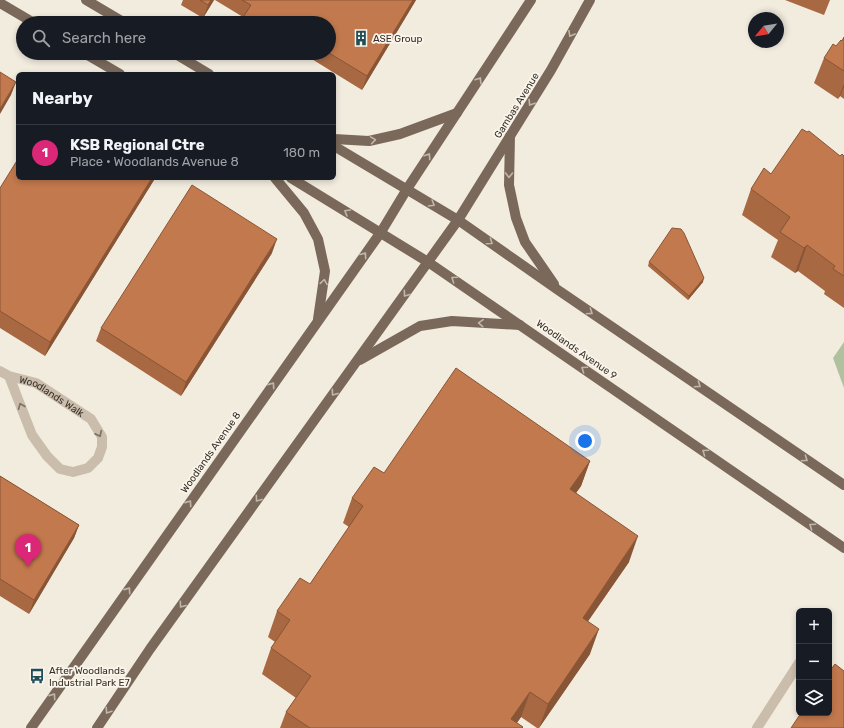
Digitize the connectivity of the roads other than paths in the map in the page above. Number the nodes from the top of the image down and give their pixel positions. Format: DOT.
graph roads {
  1 [pos="86,0"];
  2 [pos="532,0"];
  3 [pos="590,0"];
  4 [pos="0,3"];
  5 [pos="22,16"];
  6 [pos="114,16"];
  7 [pos="96,60"];
  8 [pos="186,60"];
  9 [pos="117,72"];
  10 [pos="206,72"];
  11 [pos="457,113"];
  12 [pos="510,136"];
  13 [pos="336,139"];
  14 [pos="336,147"];
  15 [pos="277,180"];
  16 [pos="294,180"];
  17 [pos="407,189"];
  18 [pos="458,220"];
  19 [pos="381,232"];
  20 [pos="428,262"];
  21 [pos="558,290"];
  22 [pos="317,321"];
  23 [pos="520,325"];
  24 [pos="357,362"];
  25 [pos="4,373"];
  26 [pos="844,485"];
  27 [pos="844,548"];
  28 [pos="796,668"];
  29 [pos="30,728"];
  30 [pos="97,728"];
  31 [pos="756,728"];
  1 -- 6 [label="main road"];
  11 -- 2 [label="main road, one-way"];
  3 -- 12 [label="main road, Gambas Avenue, one-way"];
  4 -- 5 [label="main road"];
  7 -- 9 [label="main road"];
  8 -- 10 [label="main road"];
  13 -- 11 [label="main road, one-way"];
  17 -- 11 [label="main road, one-way"];
  12 -- 18 [label="main road, Gambas Avenue"];
  12 -- 21 [label="main road, one-way"];
  14 -- 17 [label="main road"];
  22 -- 15 [label="main road, one-way"];
  19 -- 16 [label="main road, Woodlands Avenue 9, one-way"];
  17 -- 18 [label="main road, one-way"];
  17 -- 19 [label="main road, Woodlands Avenue 8"];
  18 -- 20 [label="main road"];
  18 -- 21 [label="main road, one-way"];
  19 -- 20 [label="main road, Woodlands Avenue 9"];
  22 -- 19 [label="main road, Woodlands Avenue 8, one-way"];
  23 -- 20 [label="main road, Woodlands Avenue 9, one-way"];
  20 -- 24 [label="main road, one-way"];
  21 -- 26 [label="main road, one-way"];
  29 -- 22 [label="main road, Woodlands Avenue 8, one-way"];
  23 -- 24 [label="main road, one-way"];
  27 -- 23 [label="main road, Woodlands Avenue 9, one-way"];
  24 -- 30 [label="main road, one-way"];
  25 -- 25 [label="street, Woodlands Walk, one-way"];
  28 -- 31 [label="street"];
}
